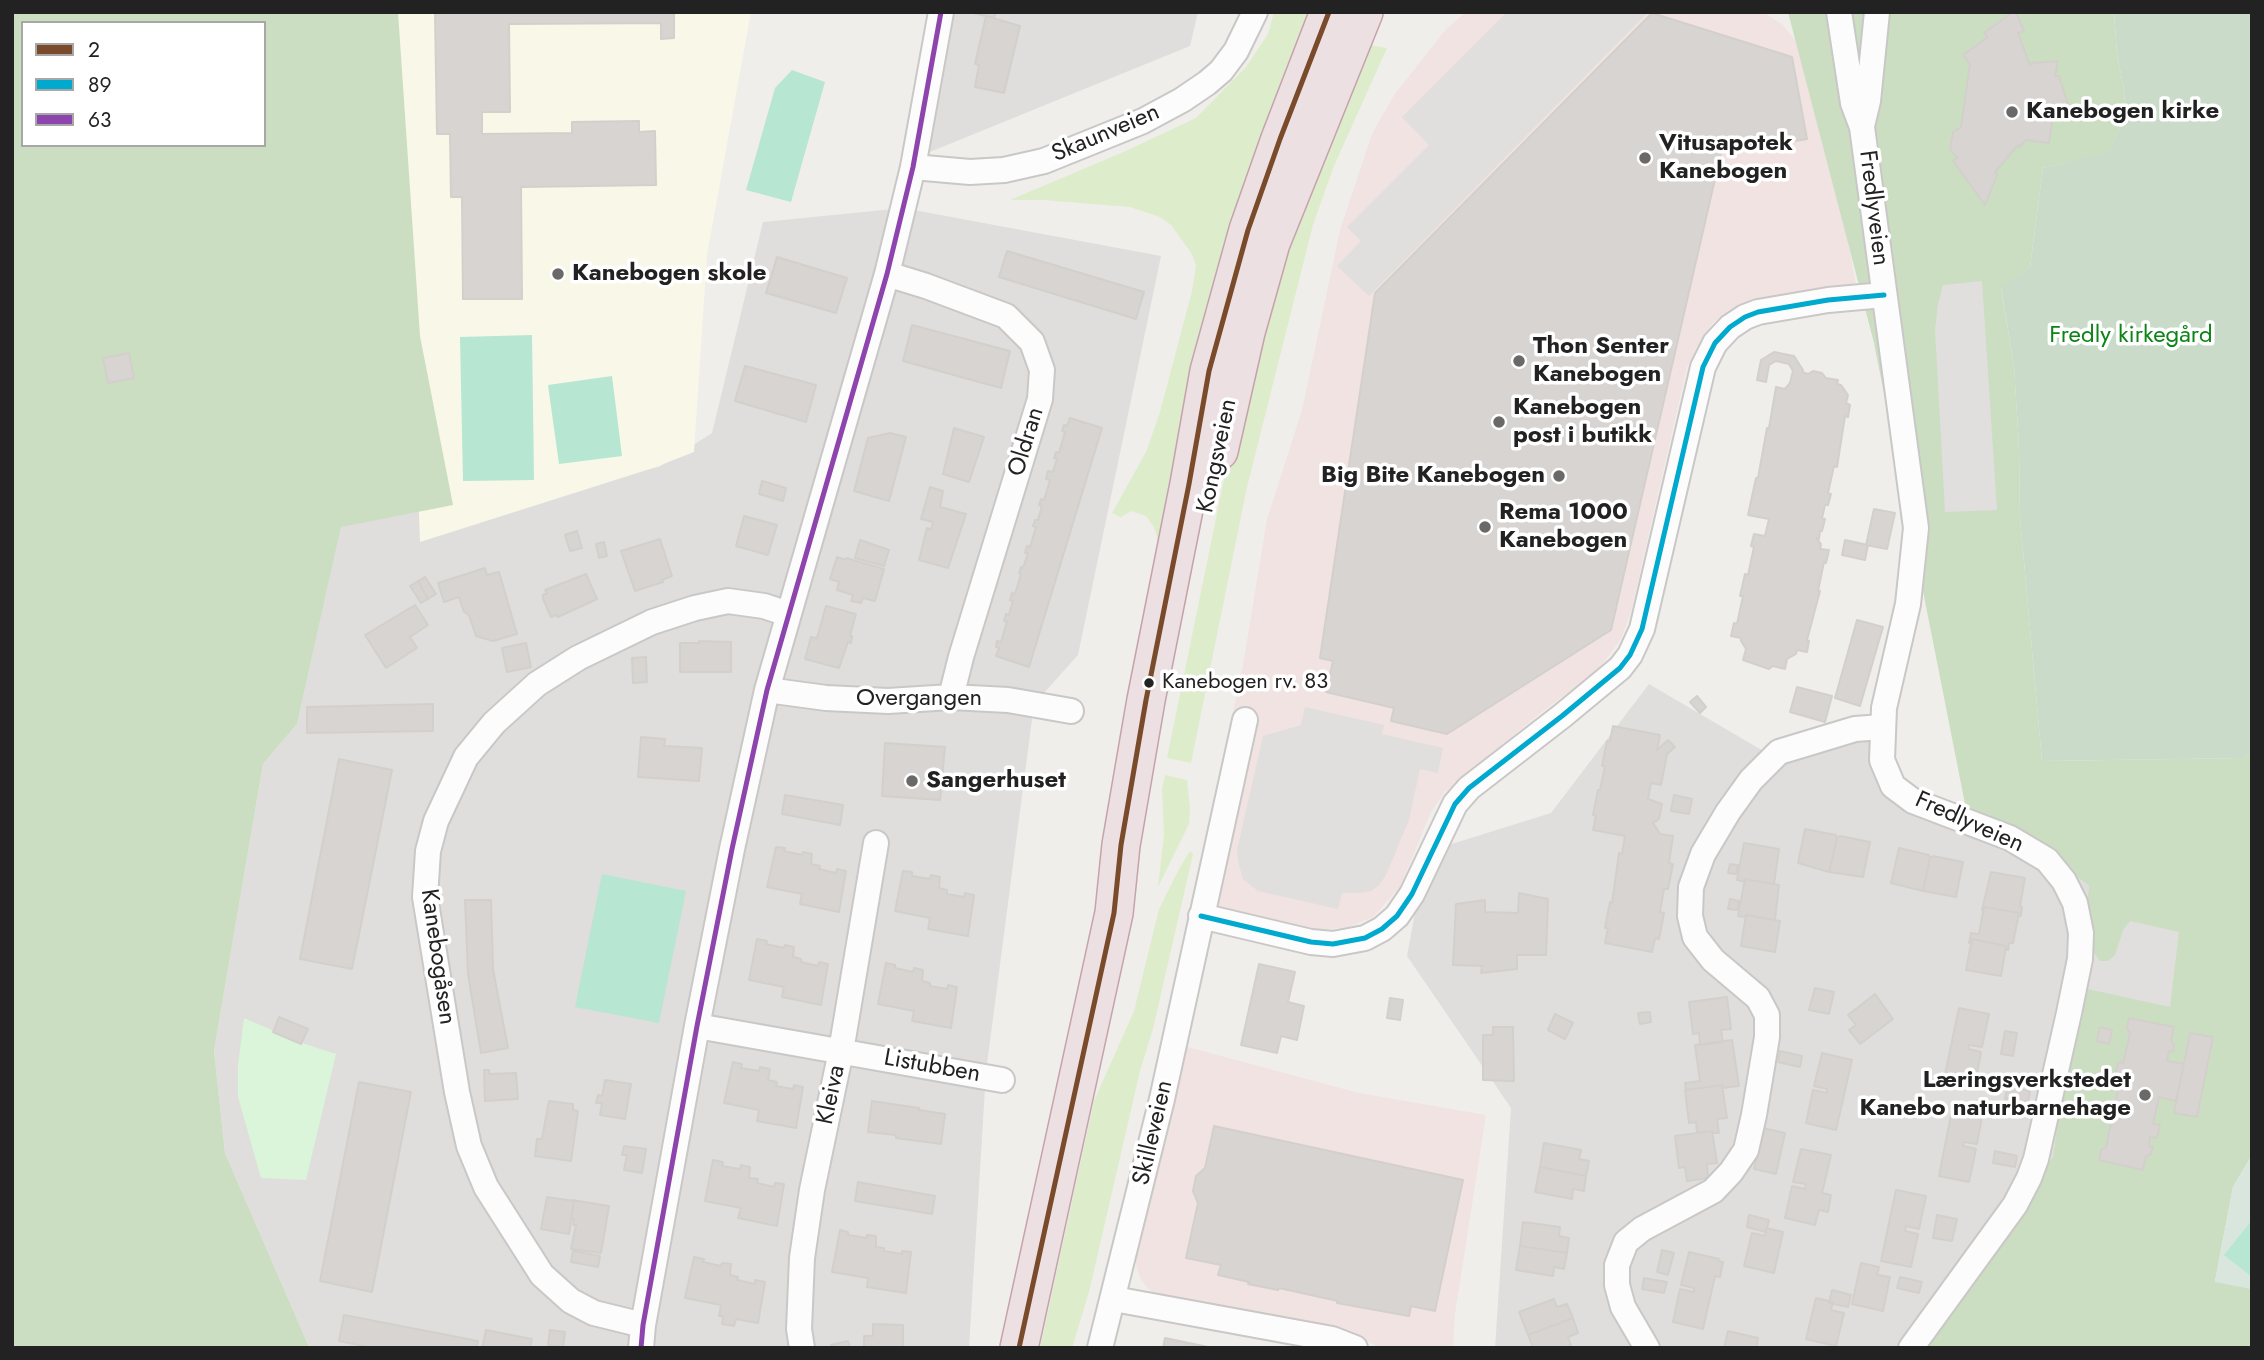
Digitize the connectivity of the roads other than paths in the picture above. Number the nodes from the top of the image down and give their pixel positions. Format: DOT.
graph roads {
  1 [pos="941,12"];
  2 [pos="1255,12"];
  3 [pos="1329,12"];
  4 [pos="1364,12"];
  5 [pos="1839,12"];
  6 [pos="1877,12"];
  7 [pos="1862,127"];
  8 [pos="913,167"];
  9 [pos="887,274"];
  10 [pos="1884,295"];
  11 [pos="788,614"];
  12 [pos="767,690"];
  13 [pos="951,697"];
  14 [pos="1071,711"];
  15 [pos="1245,720"];
  16 [pos="1882,727"];
  17 [pos="876,843"];
  18 [pos="1114,913"];
  19 [pos="1201,916"];
  20 [pos="697,1026"];
  21 [pos="841,1051"];
  22 [pos="1002,1080"];
  23 [pos="1114,1299"];
  24 [pos="642,1336"];
  25 [pos="802,1348"];
  26 [pos="1019,1348"];
  27 [pos="1100,1348"];
  28 [pos="1354,1348"];
  29 [pos="1647,1348"];
  30 [pos="1911,1348"];
  1 -- 8 [label="street"];
  2 -- 8 [label="street, Skaunveien"];
  3 -- 18 [label="highway, Kongsveien"];
  4 -- 18 [label="highway, Kongsveien"];
  5 -- 7 [label="street, Fredlyveien"];
  6 -- 7 [label="street, Fredlyveien"];
  7 -- 10 [label="street, Fredlyveien"];
  8 -- 9 [label="street"];
  9 -- 11 [label="street"];
  9 -- 13 [label="street, Oldran"];
  10 -- 16 [label="street, Fredlyveien"];
  10 -- 19 [label="street"];
  11 -- 12 [label="street"];
  11 -- 24 [label="street, Kanebogåsen"];
  12 -- 13 [label="street, Overgangen"];
  12 -- 20 [label="street"];
  13 -- 14 [label="street, Overgangen"];
  15 -- 19 [label="street, Skilleveien"];
  16 -- 29 [label="street"];
  16 -- 30 [label="street, Fredlyveien"];
  17 -- 21 [label="street, Kleiva"];
  18 -- 26 [label="highway, Kongsveien"];
  19 -- 23 [label="street, Skilleveien"];
  20 -- 21 [label="street, Listubben"];
  20 -- 24 [label="street"];
  21 -- 22 [label="street, Listubben"];
  21 -- 25 [label="street, Kleiva"];
  23 -- 27 [label="street, Skilleveien"];
  23 -- 28 [label="street"];
}
